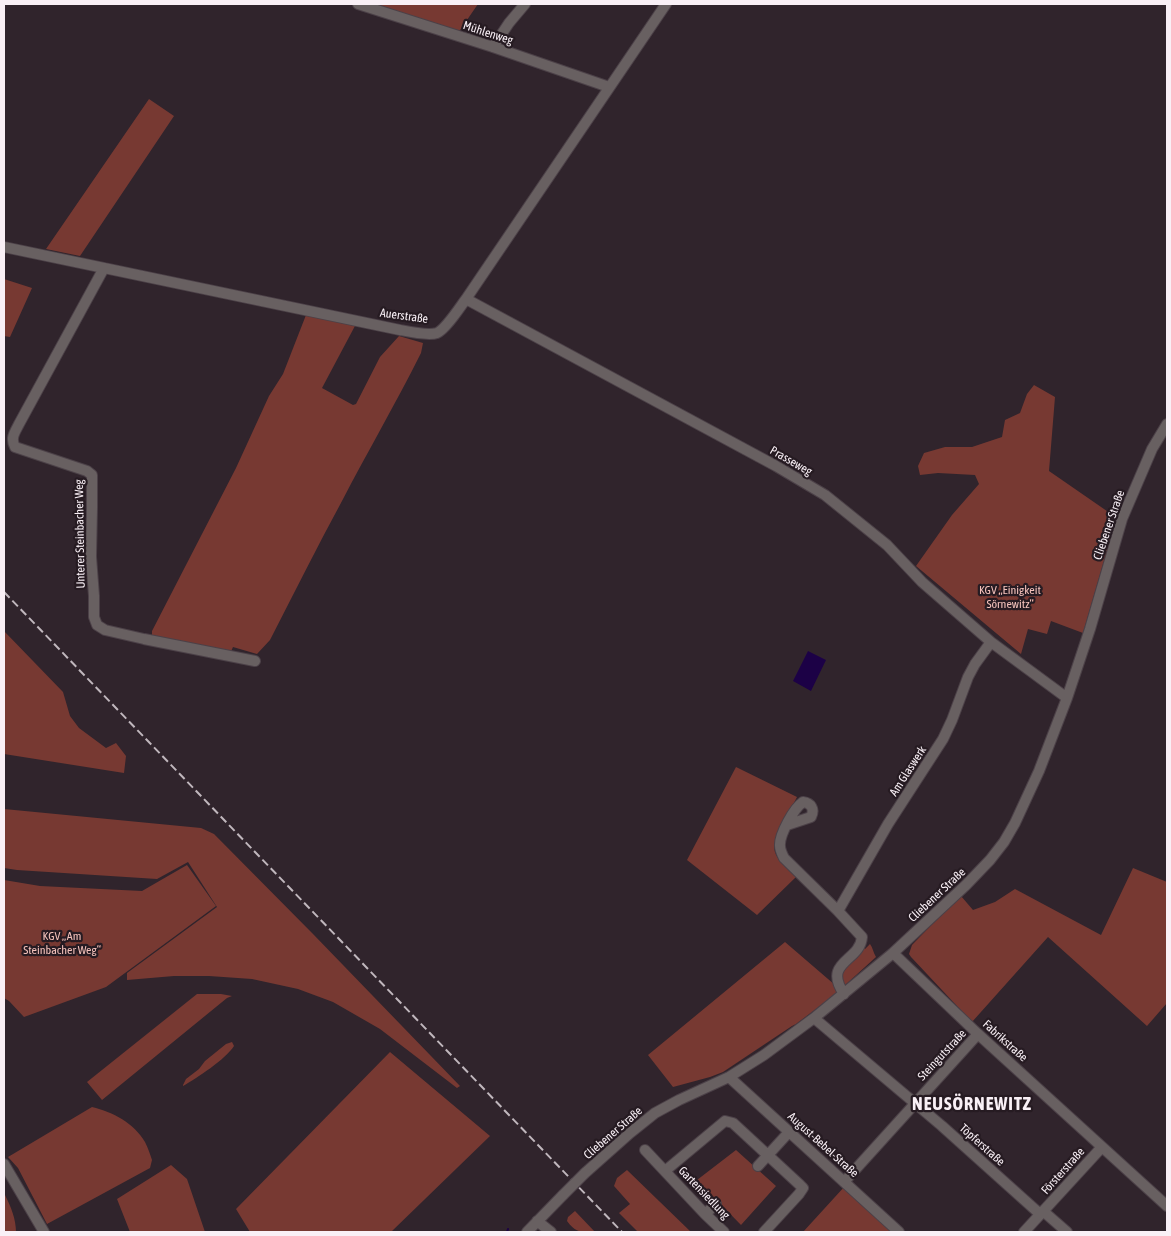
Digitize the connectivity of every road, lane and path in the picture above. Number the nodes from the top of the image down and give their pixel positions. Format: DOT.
graph roads {
  1 [pos="358,4"];
  2 [pos="525,4"];
  3 [pos="666,4"];
  4 [pos="493,47"];
  5 [pos="609,87"];
  6 [pos="4,247"];
  7 [pos="104,268"];
  8 [pos="466,299"];
  9 [pos="1167,424"];
  10 [pos="992,642"];
  11 [pos="255,661"];
  12 [pos="1067,698"];
  13 [pos="787,825"];
  14 [pos="838,911"];
  15 [pos="893,953"];
  16 [pos="844,994"];
  17 [pos="814,1018"];
  18 [pos="978,1034"];
  19 [pos="729,1077"];
  20 [pos="915,1103"];
  21 [pos="789,1132"];
  22 [pos="1102,1147"];
  23 [pos="644,1150"];
  24 [pos="768,1155"];
  25 [pos="4,1164"];
  26 [pos="758,1166"];
  27 [pos="665,1171"];
  28 [pos="844,1182"];
  29 [pos="716,1204"];
  30 [pos="1167,1206"];
  31 [pos="1042,1213"];
  32 [pos="705,1214"];
  33 [pos="537,1221"];
  34 [pos="44,1232"];
  35 [pos="527,1232"];
  36 [pos="551,1232"];
  37 [pos="724,1232"];
  38 [pos="764,1232"];
  39 [pos="899,1232"];
  40 [pos="1024,1232"];
  41 [pos="1067,1232"];
  1 -- 4 [label="street, Mühlenweg"];
  2 -- 4 [label="street"];
  3 -- 5 [label="street, Auerstraße"];
  4 -- 5 [label="street, Mühlenweg"];
  5 -- 8 [label="street, Auerstraße"];
  6 -- 7 [label="street, Auerstraße"];
  7 -- 8 [label="street, Auerstraße"];
  7 -- 11 [label="street, Unterer Steinbacher Weg"];
  8 -- 10 [label="street, Prasseweg"];
  9 -- 12 [label="street, Cliebener Straße"];
  10 -- 12 [label="street, Prasseweg"];
  10 -- 14 [label="street, Am Glaswerk"];
  12 -- 15 [label="street, Cliebener Straße"];
  13 -- 14 [label="street"];
  14 -- 16 [label="street"];
  15 -- 16 [label="street, Cliebener Straße"];
  15 -- 18 [label="street, Fabrikstraße"];
  16 -- 17 [label="street, Cliebener Straße"];
  17 -- 19 [label="street, Cliebener Straße"];
  17 -- 20 [label="street, Töpferstraße"];
  18 -- 20 [label="street, Steingutstraße"];
  18 -- 22 [label="street, Fabrikstraße"];
  19 -- 21 [label="street, August-Bebel-Straße"];
  19 -- 33 [label="street, Cliebener Straße, bridge"];
  20 -- 28 [label="street, Steingutstraße"];
  20 -- 31 [label="street, Töpferstraße"];
  21 -- 24 [label="street"];
  21 -- 28 [label="street, August-Bebel-Straße"];
  22 -- 30 [label="street, Fabrikstraße"];
  22 -- 31 [label="street, Försterstraße"];
  23 -- 27 [label="street, Gartensiedlung"];
  24 -- 26 [label="street"];
  24 -- 27 [label="street, Gartensiedlung"];
  24 -- 38 [label="street, Gartensiedlung"];
  25 -- 34 [label="street"];
  27 -- 32 [label="street, Gartensiedlung"];
  28 -- 39 [label="street, August-Bebel-Straße"];
  29 -- 32 [label="street"];
  31 -- 40 [label="street, Försterstraße"];
  31 -- 41 [label="street, Försterstraße"];
  32 -- 37 [label="street, Gartensiedlung"];
  33 -- 35 [label="street, Cliebener Straße"];
  33 -- 36 [label="street"];
}
